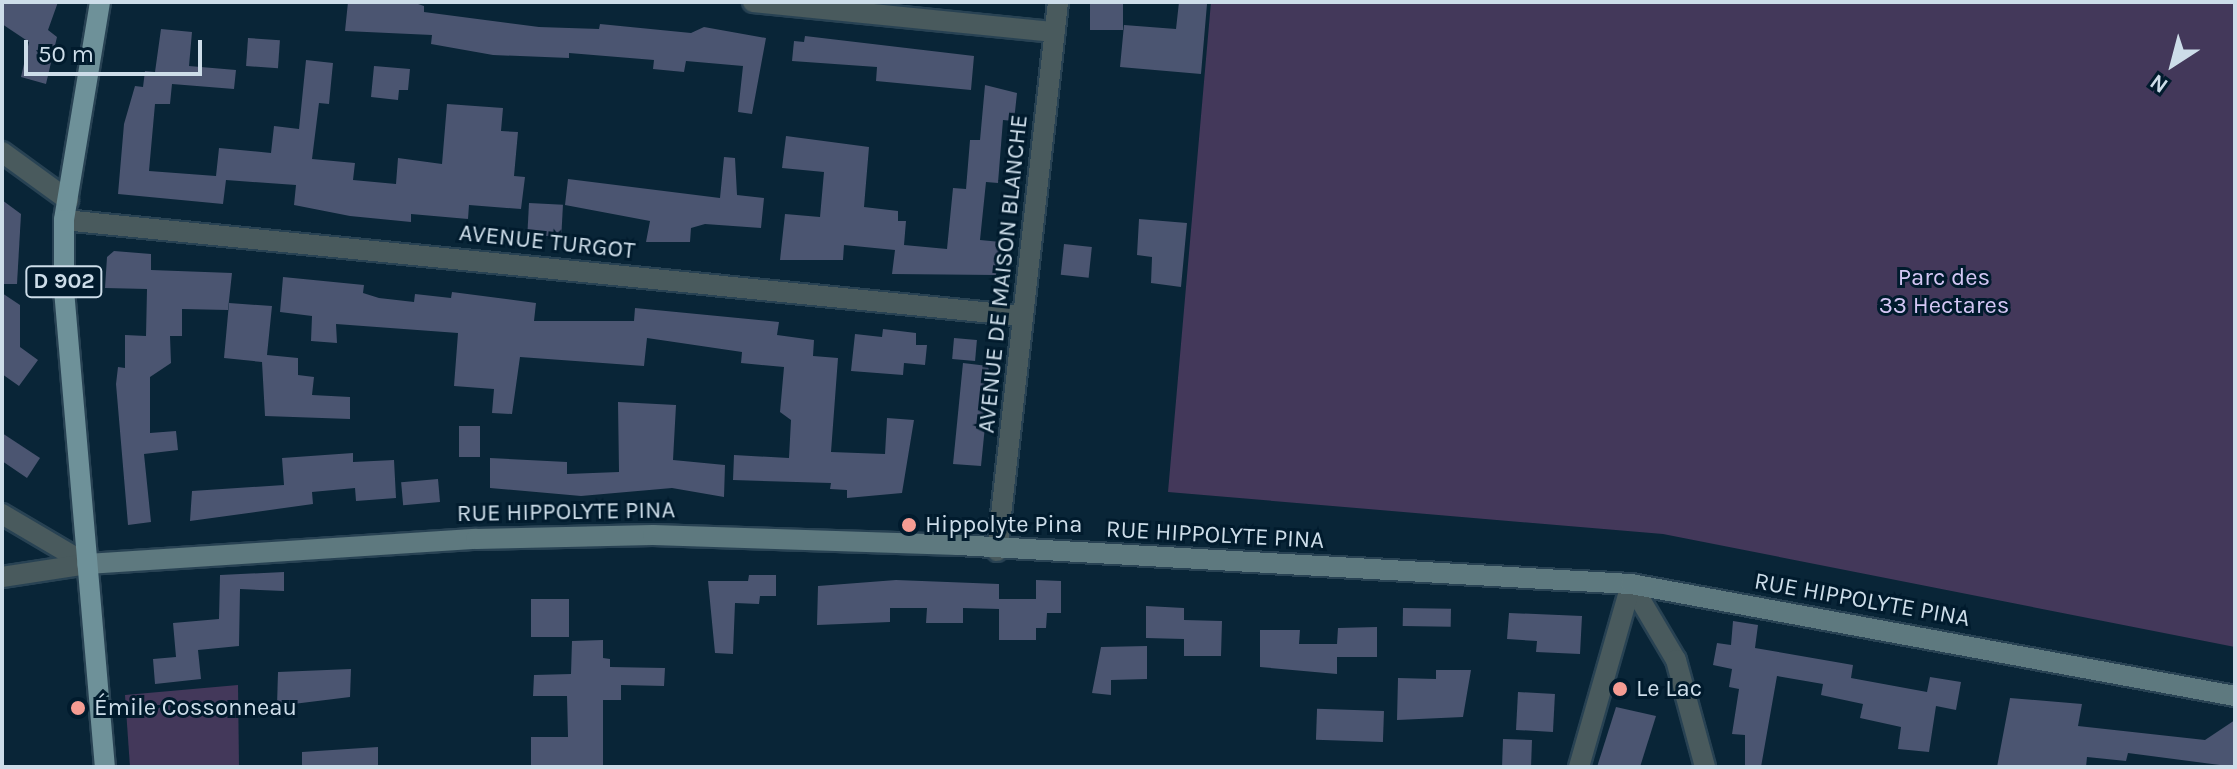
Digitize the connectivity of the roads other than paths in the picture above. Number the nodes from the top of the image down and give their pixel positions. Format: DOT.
graph roads {
  1 [pos="100,2"];
  2 [pos="753,2"];
  3 [pos="1058,2"];
  4 [pos="1055,32"];
  5 [pos="2,152"];
  6 [pos="66,210"];
  7 [pos="1023,316"];
  8 [pos="2,514"];
  9 [pos="997,551"];
  10 [pos="87,564"];
  11 [pos="2,577"];
  12 [pos="1631,584"];
  13 [pos="2235,696"];
  14 [pos="105,767"];
  15 [pos="1579,767"];
  16 [pos="1705,767"];
  1 -- 6 [label="main road, D 902"];
  2 -- 4 [label="street"];
  3 -- 4 [label="street, AVENUE DE MAISON BLANCHE"];
  4 -- 7 [label="street, AVENUE DE MAISON BLANCHE"];
  5 -- 6 [label="street"];
  6 -- 7 [label="street, AVENUE TURGOT"];
  6 -- 10 [label="main road, D 902"];
  7 -- 9 [label="street, AVENUE DE MAISON BLANCHE"];
  8 -- 10 [label="street"];
  9 -- 10 [label="main road, RUE HIPPOLYTE PINA"];
  9 -- 12 [label="main road, RUE HIPPOLYTE PINA"];
  10 -- 11 [label="street"];
  10 -- 14 [label="main road, D 902"];
  12 -- 13 [label="main road, RUE HIPPOLYTE PINA"];
  12 -- 15 [label="street"];
  12 -- 16 [label="street"];
}
